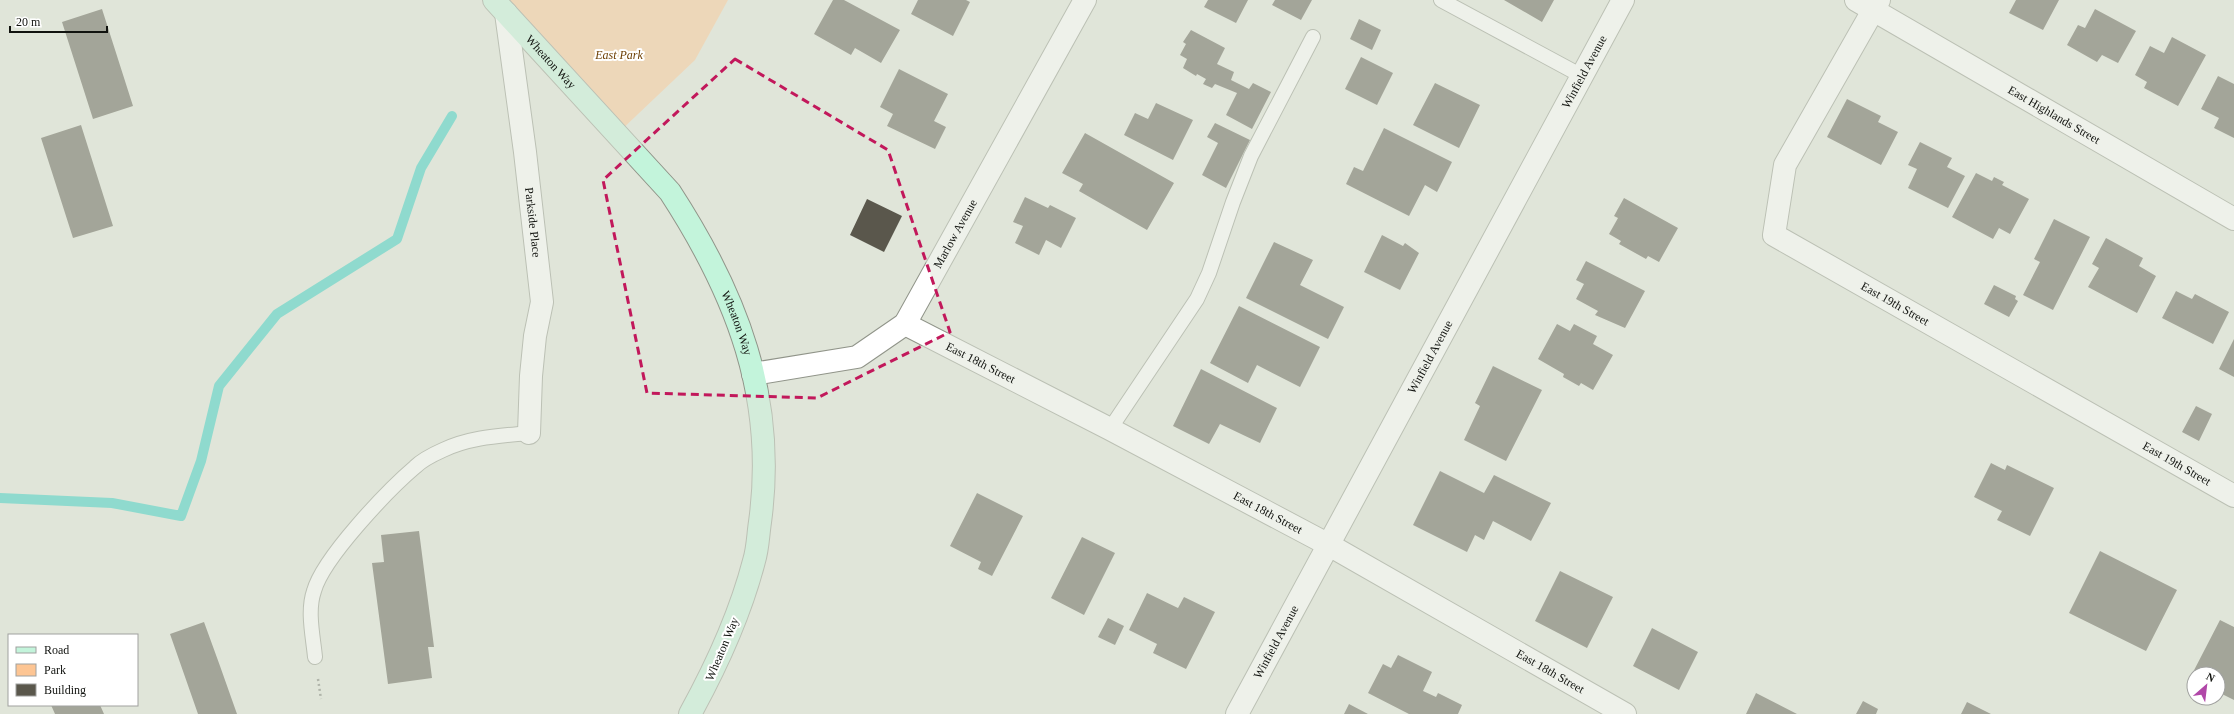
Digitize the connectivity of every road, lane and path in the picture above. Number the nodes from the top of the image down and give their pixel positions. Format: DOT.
graph roads {
  1 [pos="1085,0"];
  2 [pos="1441,0"];
  3 [pos="1623,0"];
  4 [pos="1870,3"];
  5 [pos="500,7"];
  6 [pos="1313,37"];
  7 [pos="1582,76"];
  8 [pos="2234,219"];
  9 [pos="905,324"];
  10 [pos="753,374"];
  11 [pos="1110,429"];
  12 [pos="529,433"];
  13 [pos="2234,496"];
  14 [pos="1329,545"];
  15 [pos="315,657"];
  16 [pos="690,714"];
  17 [pos="1237,714"];
  18 [pos="1626,714"];
  1 -- 9 [label="street, Marlow Avenue"];
  2 -- 7 [label="lane"];
  3 -- 7 [label="street, Winfield Avenue"];
  4 -- 8 [label="street, East Highlands Street"];
  4 -- 13 [label="street, East 19th Street"];
  5 -- 10 [label="main road, Wheaton Way"];
  5 -- 12 [label="street, Parkside Place"];
  6 -- 11 [label="lane"];
  7 -- 14 [label="street, Winfield Avenue"];
  9 -- 10 [label="street, Marlow Avenue"];
  9 -- 11 [label="street, East 18th Street"];
  10 -- 16 [label="main road, Wheaton Way"];
  11 -- 14 [label="street, East 18th Street"];
  12 -- 15 [label="lane"];
  14 -- 17 [label="street, Winfield Avenue"];
  14 -- 18 [label="street, East 18th Street"];
}
